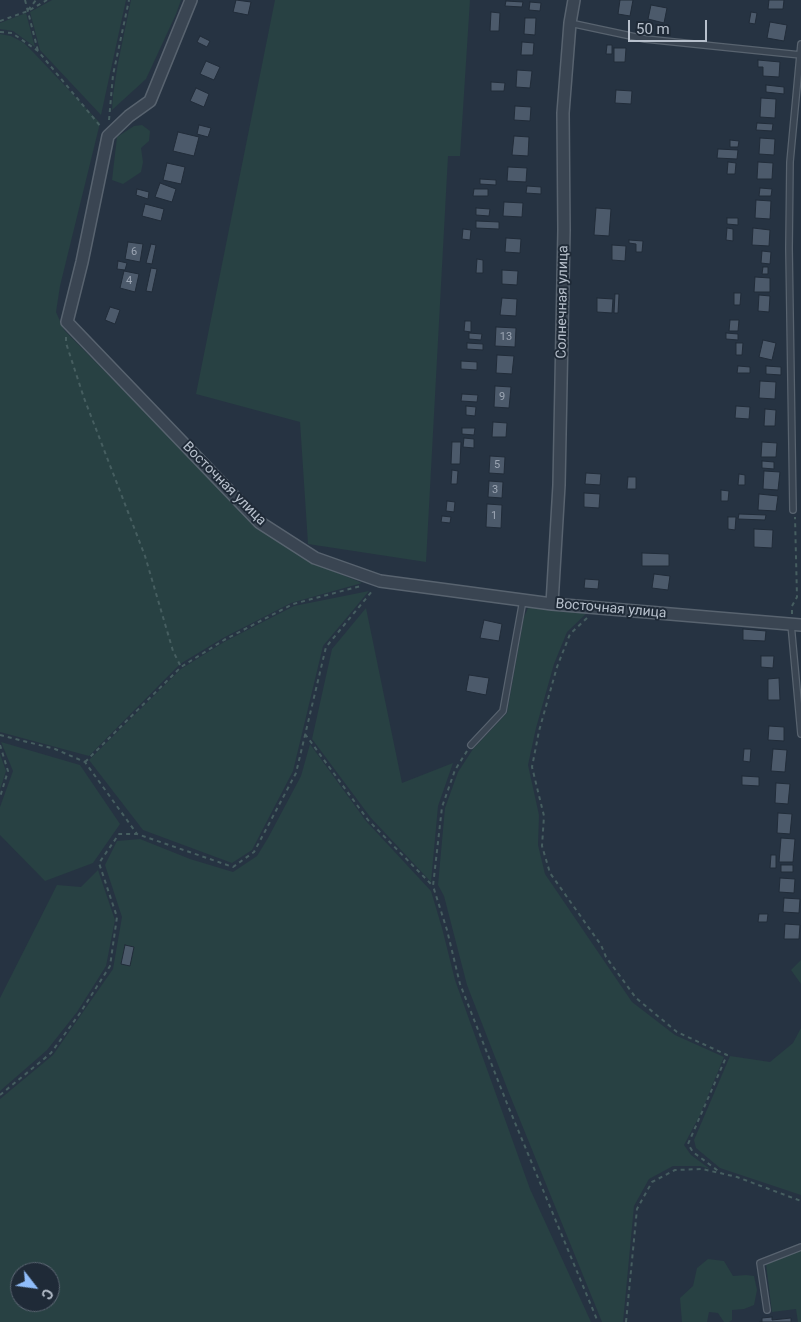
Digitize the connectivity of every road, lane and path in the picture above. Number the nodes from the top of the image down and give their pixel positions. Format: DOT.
graph roads {
  1 [pos="25,0"];
  2 [pos="36,0"];
  3 [pos="47,0"];
  4 [pos="129,0"];
  5 [pos="191,0"];
  6 [pos="574,0"];
  7 [pos="28,11"];
  8 [pos="0,21"];
  9 [pos="570,23"];
  10 [pos="0,32"];
  11 [pos="801,44"];
  12 [pos="38,51"];
  13 [pos="800,55"];
  14 [pos="108,136"];
  15 [pos="67,322"];
  16 [pos="793,510"];
  17 [pos="380,581"];
  18 [pos="362,586"];
  19 [pos="524,600"];
  20 [pos="552,604"];
  21 [pos="598,608"];
  22 [pos="796,624"];
  23 [pos="181,666"];
  24 [pos="305,734"];
  25 [pos="801,734"];
  26 [pos="0,735"];
  27 [pos="0,745"];
  28 [pos="471,745"];
  29 [pos="85,762"];
  30 [pos="0,797"];
  31 [pos="137,834"];
  32 [pos="433,886"];
  33 [pos="0,1095"];
  34 [pos="721,1173"];
  35 [pos="801,1201"];
  36 [pos="801,1247"];
  37 [pos="767,1310"];
  38 [pos="598,1322"];
  39 [pos="626,1322"];
  1 -- 7 [label="path"];
  2 -- 7 [label="path"];
  3 -- 7 [label="path"];
  4 -- 14 [label="path"];
  5 -- 14 [label="street"];
  6 -- 9 [label="street, Солнечная улица"];
  7 -- 8 [label="path"];
  7 -- 12 [label="path"];
  9 -- 13 [label="lane"];
  9 -- 20 [label="street, Солнечная улица"];
  10 -- 12 [label="path"];
  11 -- 13 [label="lane"];
  12 -- 14 [label="path"];
  13 -- 16 [label="lane"];
  14 -- 15 [label="street"];
  15 -- 17 [label="street, Восточная улица"];
  15 -- 23 [label="path"];
  16 -- 22 [label="path"];
  17 -- 19 [label="street, Восточная улица"];
  17 -- 24 [label="path"];
  18 -- 23 [label="path"];
  19 -- 20 [label="street, Восточная улица"];
  19 -- 28 [label="lane"];
  20 -- 21 [label="street, Восточная улица"];
  21 -- 22 [label="street, Восточная улица"];
  21 -- 34 [label="path"];
  22 -- 25 [label="lane"];
  23 -- 29 [label="path"];
  24 -- 31 [label="path"];
  24 -- 32 [label="path"];
  26 -- 29 [label="path"];
  27 -- 30 [label="path"];
  28 -- 32 [label="path"];
  29 -- 31 [label="path"];
  31 -- 33 [label="path"];
  32 -- 38 [label="path"];
  34 -- 35 [label="path"];
  34 -- 39 [label="path"];
  36 -- 37 [label="lane"];
}
